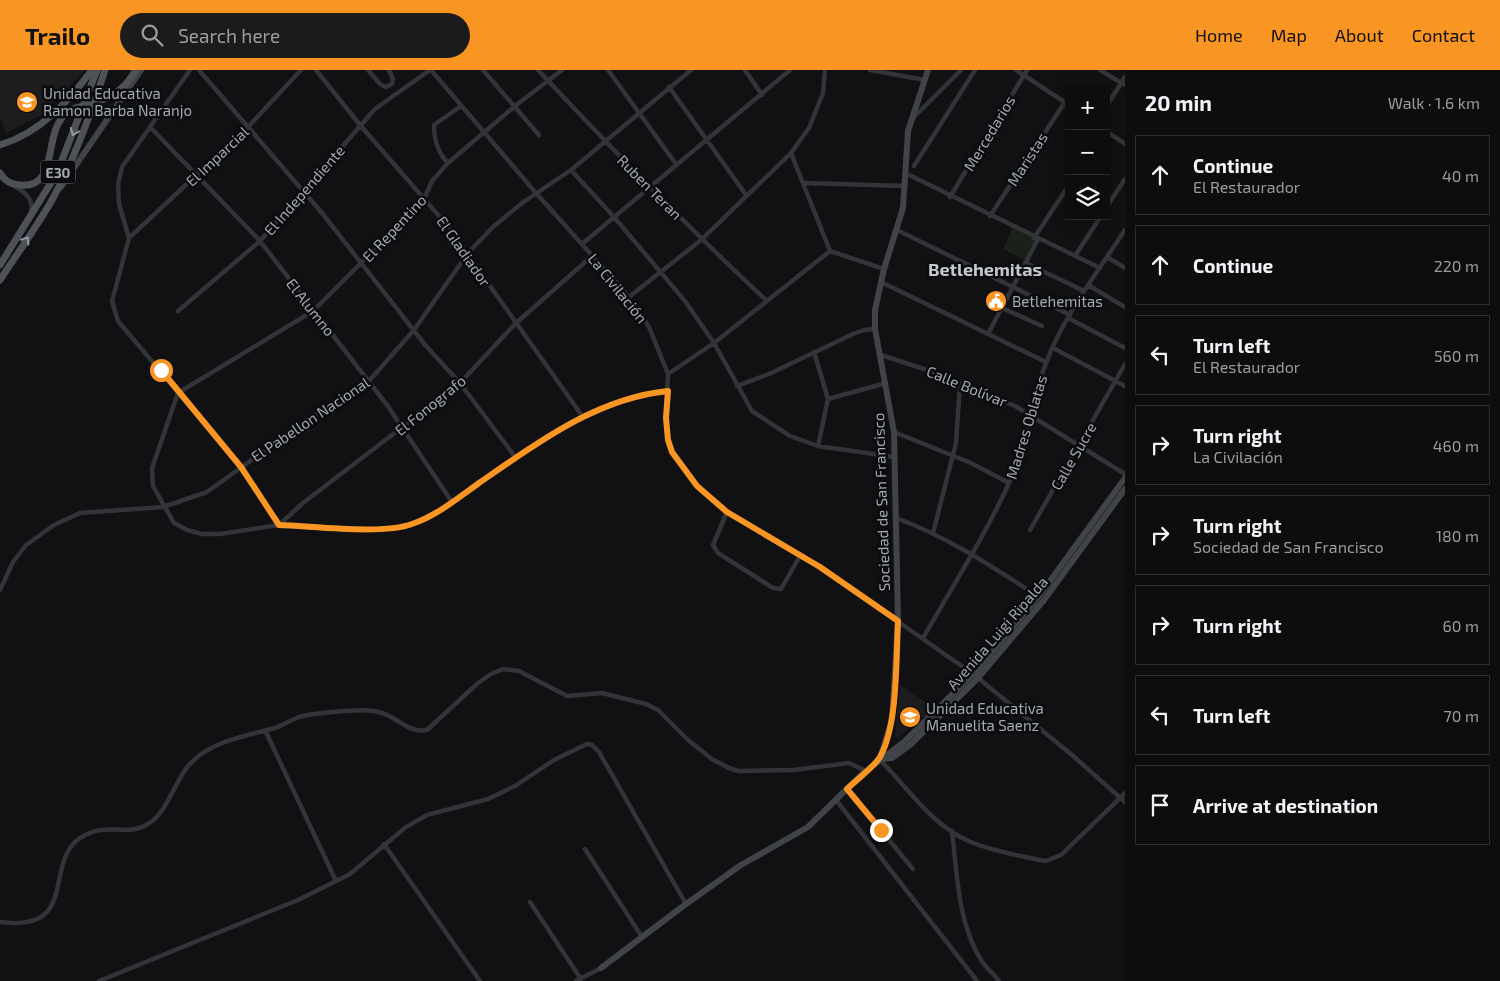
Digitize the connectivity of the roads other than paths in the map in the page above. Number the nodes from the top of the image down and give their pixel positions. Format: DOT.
graph roads {
  1 [pos="92,70"];
  2 [pos="97,70"];
  3 [pos="105,70"];
  4 [pos="136,70"];
  5 [pos="141,70"];
  6 [pos="190,70"];
  7 [pos="199,70"];
  8 [pos="301,70"];
  9 [pos="316,70"];
  10 [pos="368,70"];
  11 [pos="389,70"];
  12 [pos="430,70"];
  13 [pos="483,70"];
  14 [pos="538,70"];
  15 [pos="562,70"];
  16 [pos="608,70"];
  17 [pos="691,70"];
  18 [pos="745,70"];
  19 [pos="790,70"];
  20 [pos="825,70"];
  21 [pos="870,70"];
  22 [pos="928,70"];
  23 [pos="961,70"];
  24 [pos="975,70"];
  25 [pos="1016,70"];
  26 [pos="1027,70"];
  27 [pos="1100,70"];
  28 [pos="1024,76"];
  29 [pos="1125,78"];
  30 [pos="548,80"];
  31 [pos="925,80"];
  32 [pos="1123,84"];
  33 [pos="669,86"];
  34 [pos="762,94"];
  35 [pos="1110,101"];
  36 [pos="1065,103"];
  37 [pos="461,106"];
  38 [pos="515,106"];
  39 [pos="1065,107"];
  40 [pos="69,110"];
  41 [pos="639,113"];
  42 [pos="911,120"];
  43 [pos="360,125"];
  44 [pos="248,127"];
  45 [pos="151,128"];
  46 [pos="484,132"];
  47 [pos="1110,134"];
  48 [pos="539,135"];
  49 [pos="707,139"];
  50 [pos="11,142"];
  51 [pos="605,143"];
  52 [pos="1125,144"];
  53 [pos="0,145"];
  54 [pos="0,151"];
  55 [pos="791,153"];
  56 [pos="448,163"];
  57 [pos="676,164"];
  58 [pos="914,166"];
  59 [pos="571,170"];
  60 [pos="0,173"];
  61 [pos="196,174"];
  62 [pos="907,174"];
  63 [pos="1125,179"];
  64 [pos="3,180"];
  65 [pos="805,183"];
  66 [pos="906,186"];
  67 [pos="649,187"];
  68 [pos="303,192"];
  69 [pos="1065,192"];
  70 [pos="536,194"];
  71 [pos="746,195"];
  72 [pos="950,197"];
  73 [pos="425,198"];
  74 [pos="52,200"];
  75 [pos="1110,202"];
  76 [pos="990,216"];
  77 [pos="614,217"];
  78 [pos="30,218"];
  79 [pos="1098,220"];
  80 [pos="897,230"];
  81 [pos="1125,230"];
  82 [pos="129,238"];
  83 [pos="1036,239"];
  84 [pos="701,240"];
  85 [pos="260,241"];
  86 [pos="582,244"];
  87 [pos="830,251"];
  88 [pos="468,253"];
  89 [pos="592,256"];
  90 [pos="1075,256"];
  91 [pos="1107,258"];
  92 [pos="362,263"];
  93 [pos="1026,263"];
  94 [pos="0,265"];
  95 [pos="1100,268"];
  96 [pos="1125,268"];
  97 [pos="884,269"];
  98 [pos="661,272"];
  99 [pos="0,280"];
  100 [pos="881,282"];
  101 [pos="1088,285"];
  102 [pos="1012,288"];
  103 [pos="1084,291"];
  104 [pos="629,297"];
  105 [pos="766,300"];
  106 [pos="1125,307"];
  107 [pos="1002,308"];
  108 [pos="313,310"];
  109 [pos="178,311"];
  110 [pos="1069,316"];
  111 [pos="515,324"];
  112 [pos="1042,326"];
  113 [pos="414,330"];
  114 [pos="875,330"];
  115 [pos="988,334"];
  116 [pos="714,343"];
  117 [pos="1053,348"];
  118 [pos="1125,348"];
  119 [pos="814,352"];
  120 [pos="881,355"];
  121 [pos="1046,362"];
  122 [pos="1125,364"];
  123 [pos="668,374"];
  124 [pos="369,381"];
  125 [pos="1116,381"];
  126 [pos="460,383"];
  127 [pos="886,383"];
  128 [pos="960,384"];
  129 [pos="737,386"];
  130 [pos="1125,386"];
  131 [pos="668,391"];
  132 [pos="178,393"];
  133 [pos="828,399"];
  134 [pos="1030,414"];
  135 [pos="583,416"];
  136 [pos="402,427"];
  137 [pos="894,432"];
  138 [pos="818,446"];
  139 [pos="1079,446"];
  140 [pos="952,456"];
  141 [pos="894,457"];
  142 [pos="516,458"];
  143 [pos="241,467"];
  144 [pos="1125,474"];
  145 [pos="1125,478"];
  146 [pos="1009,483"];
  147 [pos="1125,489"];
  148 [pos="452,502"];
  149 [pos="163,507"];
  150 [pos="727,512"];
  151 [pos="896,518"];
  152 [pos="279,525"];
  153 [pos="1030,530"];
  154 [pos="933,533"];
  155 [pos="971,553"];
  156 [pos="800,556"];
  157 [pos="0,590"];
  158 [pos="1042,598"];
  159 [pos="898,621"];
  160 [pos="923,638"];
  161 [pos="976,676"];
  162 [pos="265,730"];
  163 [pos="880,759"];
  164 [pos="866,770"];
  165 [pos="847,789"];
  166 [pos="1123,795"];
  167 [pos="836,800"];
  168 [pos="1125,802"];
  169 [pos="952,831"];
  170 [pos="384,844"];
  171 [pos="585,849"];
  172 [pos="913,869"];
  173 [pos="336,880"];
  174 [pos="530,902"];
  175 [pos="686,904"];
  176 [pos="0,922"];
  177 [pos="642,937"];
  178 [pos="601,968"];
  179 [pos="578,980"];
  180 [pos="99,981"];
  181 [pos="480,981"];
  182 [pos="977,981"];
  183 [pos="999,981"];
  1 -- 50 [label="main road"];
  2 -- 78 [label="main road, E30, one-way"];
  3 -- 74 [label="main road, E30"];
  4 -- 40 [label="main road, bridge"];
  5 -- 74 [label="street"];
  6 -- 45 [label="street"];
  7 -- 44 [label="street"];
  8 -- 44 [label="street, El Imparcial"];
  9 -- 43 [label="street, El Gladiador"];
  10 -- 11 [label="street"];
  12 -- 37 [label="street, La Civilación"];
  12 -- 43 [label="street, El Independiente"];
  13 -- 38 [label="street"];
  14 -- 30 [label="street, Ruben Teran"];
  15 -- 30 [label="street, El Repentino"];
  16 -- 41 [label="street"];
  17 -- 33 [label="street, El Pabellon Nacional"];
  18 -- 34 [label="street"];
  19 -- 34 [label="street"];
  20 -- 55 [label="street"];
  21 -- 31 [label="street"];
  22 -- 31 [label="street, Sociedad de San Francisco"];
  23 -- 42 [label="street"];
  24 -- 58 [label="street"];
  25 -- 28 [label="street"];
  26 -- 28 [label="street, Mercedarios"];
  27 -- 32 [label="street"];
  28 -- 36 [label="street"];
  28 -- 72 [label="street, Mercedarios"];
  29 -- 32 [label="street"];
  30 -- 38 [label="street, El Repentino"];
  30 -- 51 [label="street, Ruben Teran"];
  31 -- 42 [label="street, Sociedad de San Francisco"];
  32 -- 35 [label="street"];
  33 -- 41 [label="street, El Pabellon Nacional"];
  33 -- 49 [label="street"];
  34 -- 49 [label="street"];
  37 -- 46 [label="street, La Civilación"];
  37 -- 56 [label="street"];
  38 -- 46 [label="street, El Repentino"];
  38 -- 48 [label="street"];
  39 -- 76 [label="street, Maristas"];
  40 -- 50 [label="main road"];
  40 -- 64 [label="main road"];
  41 -- 51 [label="street, El Pabellon Nacional"];
  41 -- 57 [label="street"];
  42 -- 62 [label="street, Sociedad de San Francisco"];
  43 -- 68 [label="street, El Independiente"];
  43 -- 73 [label="street, El Gladiador"];
  44 -- 61 [label="street, El Imparcial"];
  44 -- 68 [label="street"];
  45 -- 61 [label="street, El Alumno"];
  45 -- 82 [label="street"];
  46 -- 56 [label="street, El Repentino"];
  46 -- 70 [label="street, La Civilación"];
  47 -- 52 [label="street"];
  49 -- 57 [label="street"];
  49 -- 71 [label="street"];
  50 -- 53 [label="main road"];
  50 -- 54 [label="main road"];
  51 -- 59 [label="street, El Pabellon Nacional"];
  51 -- 67 [label="street, Ruben Teran"];
  55 -- 65 [label="street"];
  55 -- 71 [label="street"];
  56 -- 73 [label="street, El Repentino"];
  57 -- 67 [label="street"];
  59 -- 70 [label="street, El Pabellon Nacional"];
  59 -- 77 [label="street"];
  60 -- 64 [label="main road"];
  61 -- 82 [label="street, El Imparcial"];
  61 -- 85 [label="street, El Alumno"];
  62 -- 66 [label="street, Sociedad de San Francisco"];
  62 -- 72 [label="street"];
  63 -- 75 [label="street"];
  64 -- 78 [label="street"];
  65 -- 66 [label="street"];
  65 -- 87 [label="street"];
  66 -- 80 [label="street, Sociedad de San Francisco"];
  67 -- 77 [label="street"];
  67 -- 84 [label="street, Ruben Teran"];
  68 -- 85 [label="street, El Independiente"];
  68 -- 92 [label="street"];
  69 -- 83 [label="street"];
  70 -- 86 [label="street, La Civilación"];
  70 -- 88 [label="street, El Pabellon Nacional"];
  71 -- 84 [label="street"];
  72 -- 76 [label="street"];
  73 -- 88 [label="street, El Gladiador"];
  73 -- 92 [label="street, El Repentino"];
  99 -- 74 [label="main road, E30, one-way"];
  76 -- 83 [label="street"];
  77 -- 86 [label="street"];
  77 -- 98 [label="street"];
  78 -- 94 [label="main road, E30"];
  79 -- 90 [label="street"];
  80 -- 97 [label="street, Sociedad de San Francisco"];
  80 -- 102 [label="street"];
  81 -- 91 [label="street, Madres Oblatas"];
  82 -- 132 [label="street"];
  83 -- 90 [label="street"];
  83 -- 93 [label="street"];
  84 -- 98 [label="street"];
  84 -- 105 [label="street, Ruben Teran"];
  85 -- 108 [label="street, El Alumno"];
  85 -- 109 [label="street, El Independiente"];
  86 -- 89 [label="street, La Civilación"];
  87 -- 97 [label="street"];
  87 -- 105 [label="street"];
  88 -- 111 [label="street, El Gladiador"];
  88 -- 113 [label="street, El Pabellon Nacional"];
  89 -- 104 [label="street, La Civilación"];
  89 -- 111 [label="street, El Fonografo"];
  90 -- 95 [label="street"];
  91 -- 95 [label="street, Madres Oblatas"];
  91 -- 96 [label="street"];
  92 -- 108 [label="street, El Repentino"];
  92 -- 113 [label="street"];
  93 -- 102 [label="street"];
  93 -- 103 [label="street"];
  95 -- 101 [label="street, Madres Oblatas"];
  97 -- 100 [label="street, Sociedad de San Francisco"];
  98 -- 104 [label="street"];
  98 -- 116 [label="street"];
  100 -- 114 [label="street, Sociedad de San Francisco"];
  100 -- 115 [label="street"];
  101 -- 103 [label="street, Madres Oblatas"];
  101 -- 106 [label="street"];
  102 -- 107 [label="street"];
  102 -- 110 [label="street"];
  103 -- 110 [label="street, Madres Oblatas"];
  104 -- 123 [label="street, La Civilación"];
  105 -- 116 [label="street"];
  107 -- 112 [label="street"];
  107 -- 115 [label="street"];
  108 -- 124 [label="street, El Alumno"];
  108 -- 132 [label="street, El Repentino"];
  110 -- 117 [label="street, Madres Oblatas"];
  110 -- 118 [label="street"];
  111 -- 126 [label="street, El Fonografo"];
  111 -- 135 [label="street, El Gladiador"];
  113 -- 124 [label="street, El Pabellon Nacional"];
  113 -- 126 [label="street"];
  114 -- 119 [label="street"];
  114 -- 120 [label="street, Sociedad de San Francisco"];
  115 -- 121 [label="street"];
  116 -- 123 [label="street"];
  116 -- 129 [label="street"];
  117 -- 121 [label="street, Madres Oblatas"];
  117 -- 125 [label="street"];
  119 -- 129 [label="street"];
  119 -- 133 [label="street"];
  120 -- 127 [label="street, Sociedad de San Francisco"];
  120 -- 128 [label="street, Calle Bolívar"];
  121 -- 134 [label="street, Madres Oblatas"];
  122 -- 125 [label="street, Calle Sucre"];
  123 -- 131 [label="street, La Civilación"];
  124 -- 136 [label="street, El Alumno"];
  124 -- 143 [label="street, El Pabellon Nacional"];
  125 -- 130 [label="street"];
  125 -- 139 [label="street, Calle Sucre"];
  126 -- 136 [label="street, El Fonografo"];
  126 -- 142 [label="street"];
  127 -- 133 [label="street"];
  127 -- 137 [label="street, Sociedad de San Francisco"];
  128 -- 134 [label="street, Calle Bolívar"];
  128 -- 140 [label="street"];
  129 -- 138 [label="street"];
  131 -- 135 [label="street"];
  131 -- 150 [label="street, La Civilación"];
  132 -- 143 [label="street"];
  132 -- 149 [label="street"];
  133 -- 138 [label="street"];
  134 -- 139 [label="street, Calle Bolívar"];
  134 -- 146 [label="street, Madres Oblatas"];
  135 -- 142 [label="street"];
  136 -- 148 [label="street, El Alumno"];
  136 -- 152 [label="street, El Fonografo"];
  137 -- 140 [label="street"];
  137 -- 141 [label="street, Sociedad de San Francisco"];
  138 -- 141 [label="street"];
  139 -- 144 [label="street, Calle Bolívar"];
  139 -- 153 [label="street, Calle Sucre"];
  140 -- 146 [label="street"];
  140 -- 154 [label="street"];
  141 -- 151 [label="street, Sociedad de San Francisco"];
  142 -- 148 [label="street"];
  143 -- 149 [label="street, El Pabellon Nacional"];
  143 -- 152 [label="street"];
  145 -- 158 [label="street, Avenida Luigi Ripalda"];
  146 -- 155 [label="street, Madres Oblatas"];
  147 -- 158 [label="street, Avenida Luigi Ripalda"];
  148 -- 152 [label="street"];
  149 -- 152 [label="street"];
  149 -- 157 [label="street, El Pabellon Nacional"];
  150 -- 156 [label="street, La Civilación"];
  150 -- 156 [label="street"];
  151 -- 154 [label="street"];
  151 -- 159 [label="street, Sociedad de San Francisco"];
  154 -- 155 [label="street"];
  155 -- 158 [label="street"];
  155 -- 160 [label="street, Madres Oblatas"];
  156 -- 159 [label="street, La Civilación"];
  158 -- 161 [label="street, Avenida Luigi Ripalda"];
  159 -- 160 [label="street, La Civilación"];
  159 -- 163 [label="street, Sociedad de San Francisco"];
  160 -- 161 [label="street, La Civilación"];
  161 -- 163 [label="street, Avenida Luigi Ripalda"];
  161 -- 166 [label="street, La Civilación"];
  162 -- 164 [label="street"];
  162 -- 173 [label="street"];
  162 -- 176 [label="street"];
  163 -- 164 [label="street, Avenida Luigi Ripalda"];
  163 -- 169 [label="street"];
  164 -- 165 [label="street, Avenida Luigi Ripalda"];
  165 -- 167 [label="street, Avenida Luigi Ripalda"];
  165 -- 172 [label="street"];
  166 -- 168 [label="street, La Civilación"];
  166 -- 169 [label="street"];
  167 -- 175 [label="street, Avenida Luigi Ripalda"];
  167 -- 182 [label="street"];
  169 -- 183 [label="street"];
  170 -- 173 [label="street"];
  170 -- 175 [label="street"];
  170 -- 181 [label="street"];
  171 -- 177 [label="street"];
  173 -- 180 [label="street"];
  174 -- 179 [label="street"];
  175 -- 177 [label="street, Avenida Luigi Ripalda"];
  177 -- 178 [label="street, Avenida Luigi Ripalda"];
  178 -- 179 [label="street"];
}
